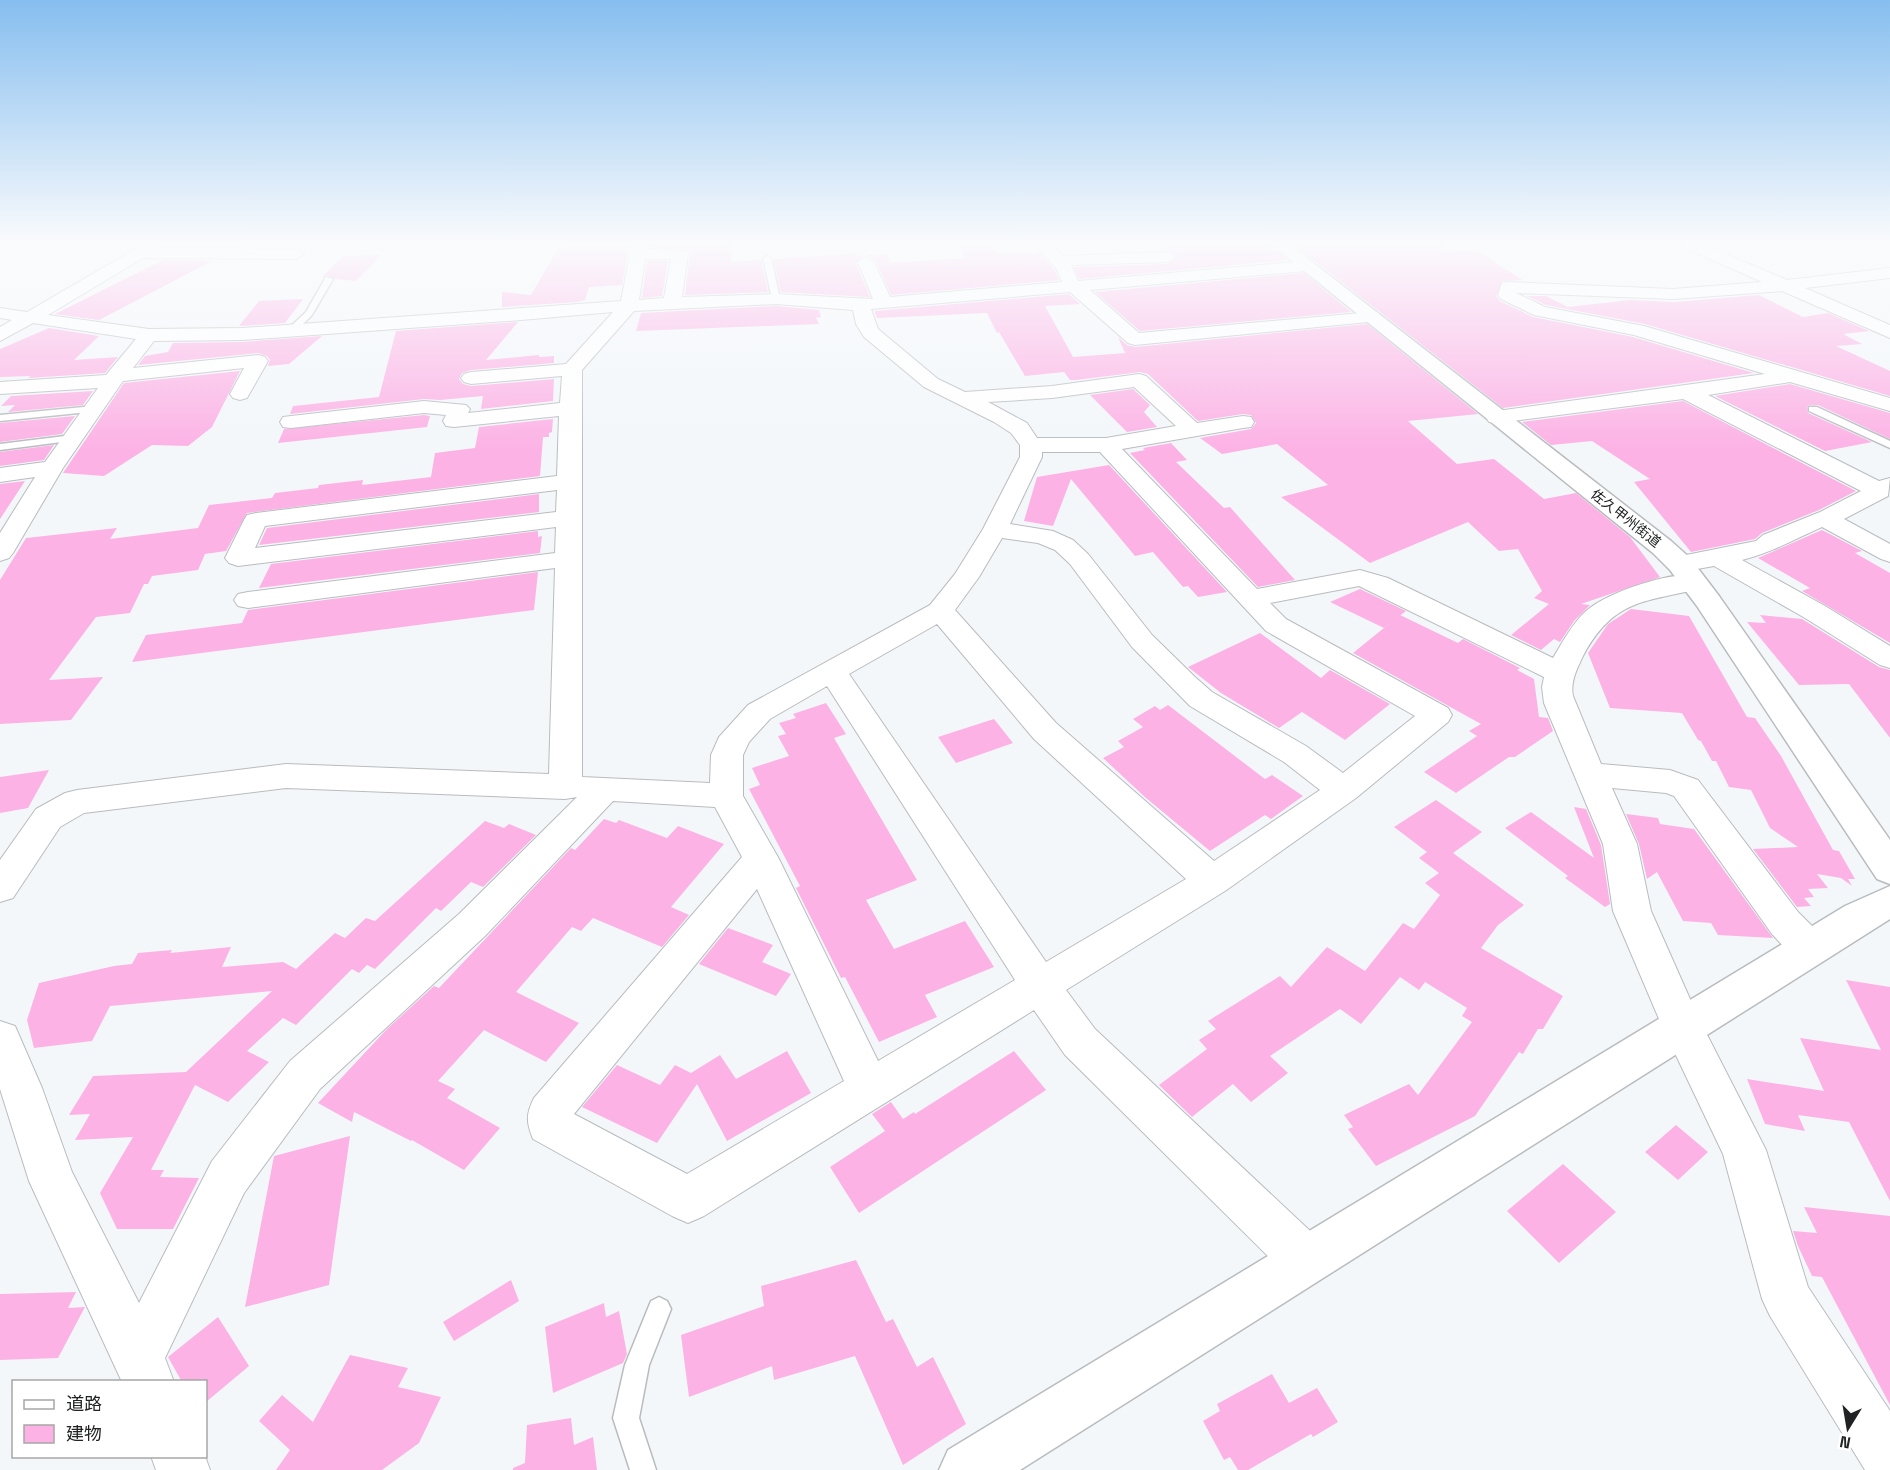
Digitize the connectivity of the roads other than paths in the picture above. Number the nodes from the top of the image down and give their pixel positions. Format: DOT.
graph roads {
  1 [pos="0,313"];
  2 [pos="37,313"];
  3 [pos="309,313"];
  4 [pos="526,313"];
  5 [pos="621,313"];
  6 [pos="863,313"];
  7 [pos="1102,313"];
  8 [pos="1366,313"];
  9 [pos="1548,313"];
  10 [pos="1845,313"];
  11 [pos="29,317"];
  12 [pos="1372,317"];
  13 [pos="292,330"];
  14 [pos="1890,332"];
  15 [pos="0,335"];
  16 [pos="148,335"];
  17 [pos="572,369"];
  18 [pos="1788,377"];
  19 [pos="115,378"];
  20 [pos="471,378"];
  21 [pos="0,388"];
  22 [pos="1686,392"];
  23 [pos="240,394"];
  24 [pos="958,398"];
  25 [pos="1890,405"];
  26 [pos="570,408"];
  27 [pos="94,409"];
  28 [pos="1813,409"];
  29 [pos="1497,417"];
  30 [pos="0,418"];
  31 [pos="291,422"];
  32 [pos="1243,422"];
  33 [pos="1192,430"];
  34 [pos="73,438"];
  35 [pos="1031,445"];
  36 [pos="1106,445"];
  37 [pos="1890,445"];
  38 [pos="0,447"];
  39 [pos="52,468"];
  40 [pos="0,475"];
  41 [pos="569,482"];
  42 [pos="1885,488"];
  43 [pos="568,518"];
  44 [pos="1827,519"];
  45 [pos="994,529"];
  46 [pos="0,553"];
  47 [pos="1890,554"];
  48 [pos="1719,558"];
  49 [pos="568,559"];
  50 [pos="1687,573"];
  51 [pos="1251,598"];
  52 [pos="248,600"];
  53 [pos="940,611"];
  54 [pos="1890,659"];
  55 [pos="833,672"];
  56 [pos="1560,673"];
  57 [pos="1590,774"];
  58 [pos="585,788"];
  59 [pos="1344,790"];
  60 [pos="726,796"];
  61 [pos="761,859"];
  62 [pos="1890,869"];
  63 [pos="1212,881"];
  64 [pos="0,888"];
  65 [pos="1890,901"];
  66 [pos="1809,948"];
  67 [pos="1040,986"];
  68 [pos="1682,1026"];
  69 [pos="0,1039"];
  70 [pos="869,1088"];
  71 [pos="10,1090"];
  72 [pos="1306,1260"];
  73 [pos="659,1309"];
  74 [pos="144,1369"];
  75 [pos="1890,1460"];
  76 [pos="643,1470"];
  77 [pos="968,1470"];
  1 -- 11 [label="street"];
  2 -- 11 [label="street"];
  3 -- 13 [label="lane"];
  4 -- 13 [label="street"];
  5 -- 17 [label="street"];
  6 -- 24 [label="street"];
  7 -- 12 [label="street"];
  8 -- 12 [label="street, 佐久甲州街道"];
  9 -- 18 [label="street"];
  10 -- 14 [label="street"];
  11 -- 15 [label="street"];
  11 -- 16 [label="street"];
  12 -- 29 [label="street, 佐久甲州街道"];
  13 -- 16 [label="street"];
  16 -- 19 [label="street"];
  17 -- 20 [label="street"];
  17 -- 26 [label="street"];
  18 -- 22 [label="street"];
  18 -- 25 [label="street"];
  19 -- 21 [label="street"];
  19 -- 23 [label="street"];
  19 -- 27 [label="street"];
  22 -- 29 [label="street"];
  22 -- 42 [label="street"];
  24 -- 33 [label="street"];
  24 -- 35 [label="street"];
  26 -- 31 [label="street"];
  26 -- 41 [label="street"];
  27 -- 30 [label="lane"];
  27 -- 34 [label="street"];
  28 -- 37 [label="lane"];
  29 -- 50 [label="street, 佐久甲州街道"];
  32 -- 33 [label="street"];
  33 -- 36 [label="street"];
  34 -- 38 [label="lane"];
  34 -- 39 [label="street"];
  35 -- 36 [label="street"];
  35 -- 45 [label="street"];
  36 -- 51 [label="street"];
  39 -- 40 [label="street"];
  39 -- 46 [label="street"];
  41 -- 43 [label="street"];
  41 -- 43 [label="street"];
  42 -- 44 [label="street"];
  43 -- 49 [label="street"];
  44 -- 47 [label="street"];
  44 -- 48 [label="street"];
  45 -- 53 [label="street"];
  45 -- 59 [label="street"];
  48 -- 50 [label="street"];
  48 -- 54 [label="street"];
  49 -- 52 [label="street"];
  49 -- 58 [label="street"];
  50 -- 56 [label="street"];
  50 -- 62 [label="street, 佐久甲州街道"];
  51 -- 56 [label="street"];
  51 -- 59 [label="street"];
  53 -- 55 [label="street"];
  53 -- 63 [label="street"];
  55 -- 60 [label="street"];
  55 -- 67 [label="street"];
  56 -- 57 [label="street"];
  57 -- 66 [label="street"];
  57 -- 68 [label="street"];
  58 -- 60 [label="street"];
  58 -- 64 [label="street"];
  58 -- 74 [label="street"];
  59 -- 63 [label="street"];
  60 -- 61 [label="street"];
  61 -- 70 [label="street"];
  61 -- 70 [label="street"];
  63 -- 67 [label="street"];
  65 -- 66 [label="street"];
  66 -- 68 [label="street"];
  67 -- 70 [label="street"];
  67 -- 72 [label="street"];
  68 -- 72 [label="street"];
  68 -- 75 [label="street"];
  69 -- 71 [label="street"];
  71 -- 74 [label="street"];
  72 -- 77 [label="street"];
  73 -- 76 [label="lane"];
}
